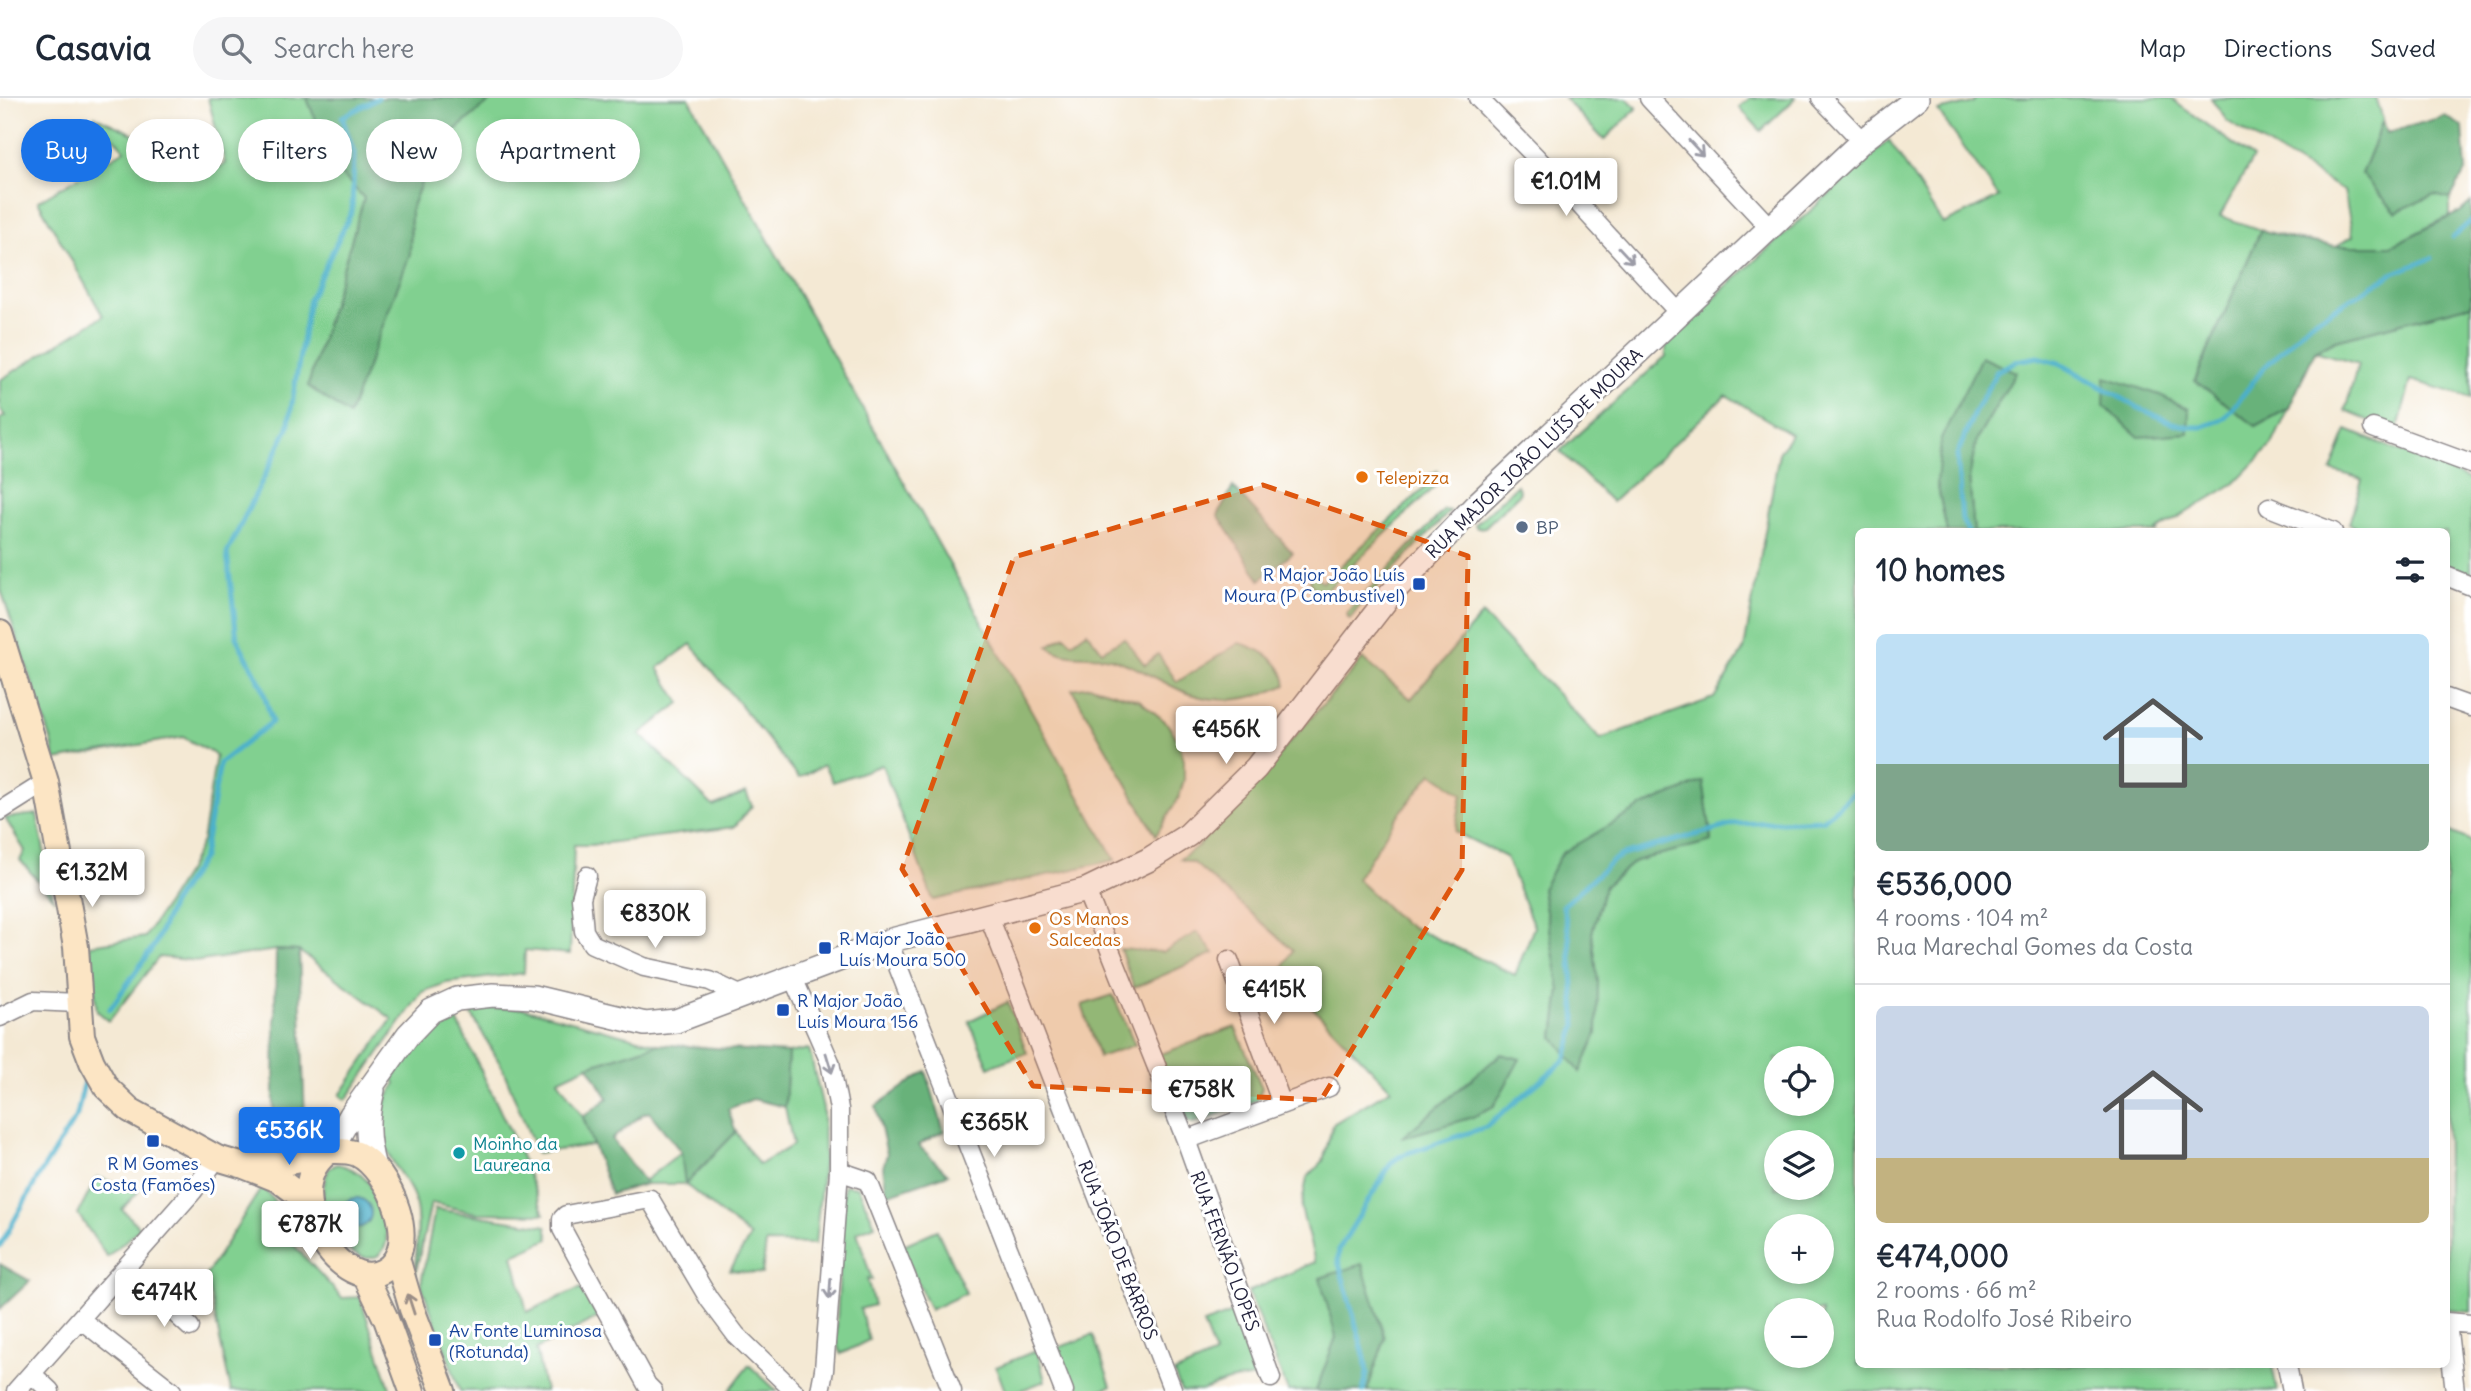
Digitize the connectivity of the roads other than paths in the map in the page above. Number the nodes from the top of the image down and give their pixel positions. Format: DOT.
graph roads {
  1 [pos="1478,98"];
  2 [pos="1649,98"];
  3 [pos="1821,98"];
  4 [pos="1917,98"];
  5 [pos="1862,141"];
  6 [pos="1770,228"];
  7 [pos="1679,313"];
  8 [pos="2373,428"];
  9 [pos="2471,464"];
  10 [pos="2269,507"];
  11 [pos="2323,528"];
  12 [pos="2450,578"];
  13 [pos="2471,586"];
  14 [pos="0,633"];
  15 [pos="2450,699"];
  16 [pos="2471,707"];
  17 [pos="46,782"];
  18 [pos="0,811"];
  19 [pos="587,876"];
  20 [pos="1086,890"];
  21 [pos="988,914"];
  22 [pos="888,941"];
  23 [pos="1229,960"];
  24 [pos="793,978"];
  25 [pos="742,996"];
  26 [pos="78,1003"];
  27 [pos="0,1017"];
  28 [pos="375,1080"];
  29 [pos="1329,1087"];
  30 [pos="1282,1104"];
  31 [pos="1186,1140"];
  32 [pos="326,1153"];
  33 [pos="217,1158"];
  34 [pos="244,1166"];
  35 [pos="374,1167"];
  36 [pos="839,1171"];
  37 [pos="307,1201"];
  38 [pos="397,1258"];
  39 [pos="365,1275"];
  40 [pos="164,1303"];
  41 [pos="80,1319"];
  42 [pos="2450,1322"];
  43 [pos="2471,1324"];
  44 [pos="190,1327"];
  45 [pos="2450,1348"];
  46 [pos="2288,1368"];
  47 [pos="824,1370"];
  48 [pos="32,1374"];
  49 [pos="1271,1378"];
  50 [pos="646,1389"];
  51 [pos="16,1391"];
  52 [pos="50,1391"];
  53 [pos="172,1391"];
  54 [pos="412,1391"];
  55 [pos="443,1391"];
  56 [pos="793,1391"];
  57 [pos="820,1391"];
  58 [pos="835,1391"];
  59 [pos="952,1391"];
  60 [pos="1064,1391"];
  61 [pos="1173,1391"];
  62 [pos="2292,1391"];
  63 [pos="2455,1391"];
  1 -- 7 [label="street, one-way"];
  2 -- 6 [label="street, one-way"];
  3 -- 5 [label="street"];
  4 -- 5 [label="street, RUA MAJOR JOÃO LUÍS DE MOURA"];
  5 -- 6 [label="street, RUA MAJOR JOÃO LUÍS DE MOURA"];
  6 -- 7 [label="street, RUA MAJOR JOÃO LUÍS DE MOURA"];
  7 -- 20 [label="street, RUA MAJOR JOÃO LUÍS DE MOURA"];
  8 -- 9 [label="street"];
  10 -- 11 [label="street"];
  12 -- 13 [label="street"];
  14 -- 17 [label="main road"];
  15 -- 16 [label="street"];
  17 -- 18 [label="street"];
  17 -- 26 [label="main road"];
  19 -- 25 [label="street"];
  20 -- 21 [label="street, RUA MAJOR JOÃO LUÍS DE MOURA"];
  20 -- 31 [label="street, RUA FERNÃO LOPES"];
  21 -- 22 [label="street, RUA MAJOR JOÃO LUÍS DE MOURA"];
  21 -- 61 [label="street, RUA JOÃO DE BARROS"];
  22 -- 24 [label="street, RUA MAJOR JOÃO LUÍS DE MOURA"];
  22 -- 60 [label="street"];
  23 -- 30 [label="street"];
  24 -- 25 [label="street, RUA MAJOR JOÃO LUÍS DE MOURA"];
  24 -- 36 [label="street, one-way"];
  25 -- 28 [label="street, RUA MAJOR JOÃO LUÍS DE MOURA"];
  26 -- 27 [label="street"];
  26 -- 33 [label="main road"];
  28 -- 32 [label="street, RUA MAJOR JOÃO LUÍS DE MOURA"];
  28 -- 35 [label="street, RUA MAJOR JOÃO LUÍS DE MOURA"];
  29 -- 30 [label="street"];
  30 -- 31 [label="street"];
  31 -- 49 [label="street, RUA FERNÃO LOPES"];
  32 -- 34 [label="main road"];
  32 -- 35 [label="main road"];
  32 -- 37 [label="main road"];
  33 -- 34 [label="main road"];
  33 -- 41 [label="street"];
  34 -- 37 [label="main road"];
  35 -- 38 [label="main road"];
  36 -- 47 [label="street, one-way"];
  36 -- 59 [label="street"];
  37 -- 39 [label="main road"];
  38 -- 39 [label="main road"];
  55 -- 38 [label="main road, one-way"];
  39 -- 54 [label="main road"];
  40 -- 44 [label="street"];
  41 -- 48 [label="street"];
  41 -- 53 [label="street"];
  42 -- 43 [label="street"];
  45 -- 63 [label="street"];
  46 -- 62 [label="street"];
  47 -- 57 [label="street"];
  47 -- 58 [label="street"];
  48 -- 51 [label="street"];
  48 -- 52 [label="street"];
  50 -- 56 [label="street"];
}
